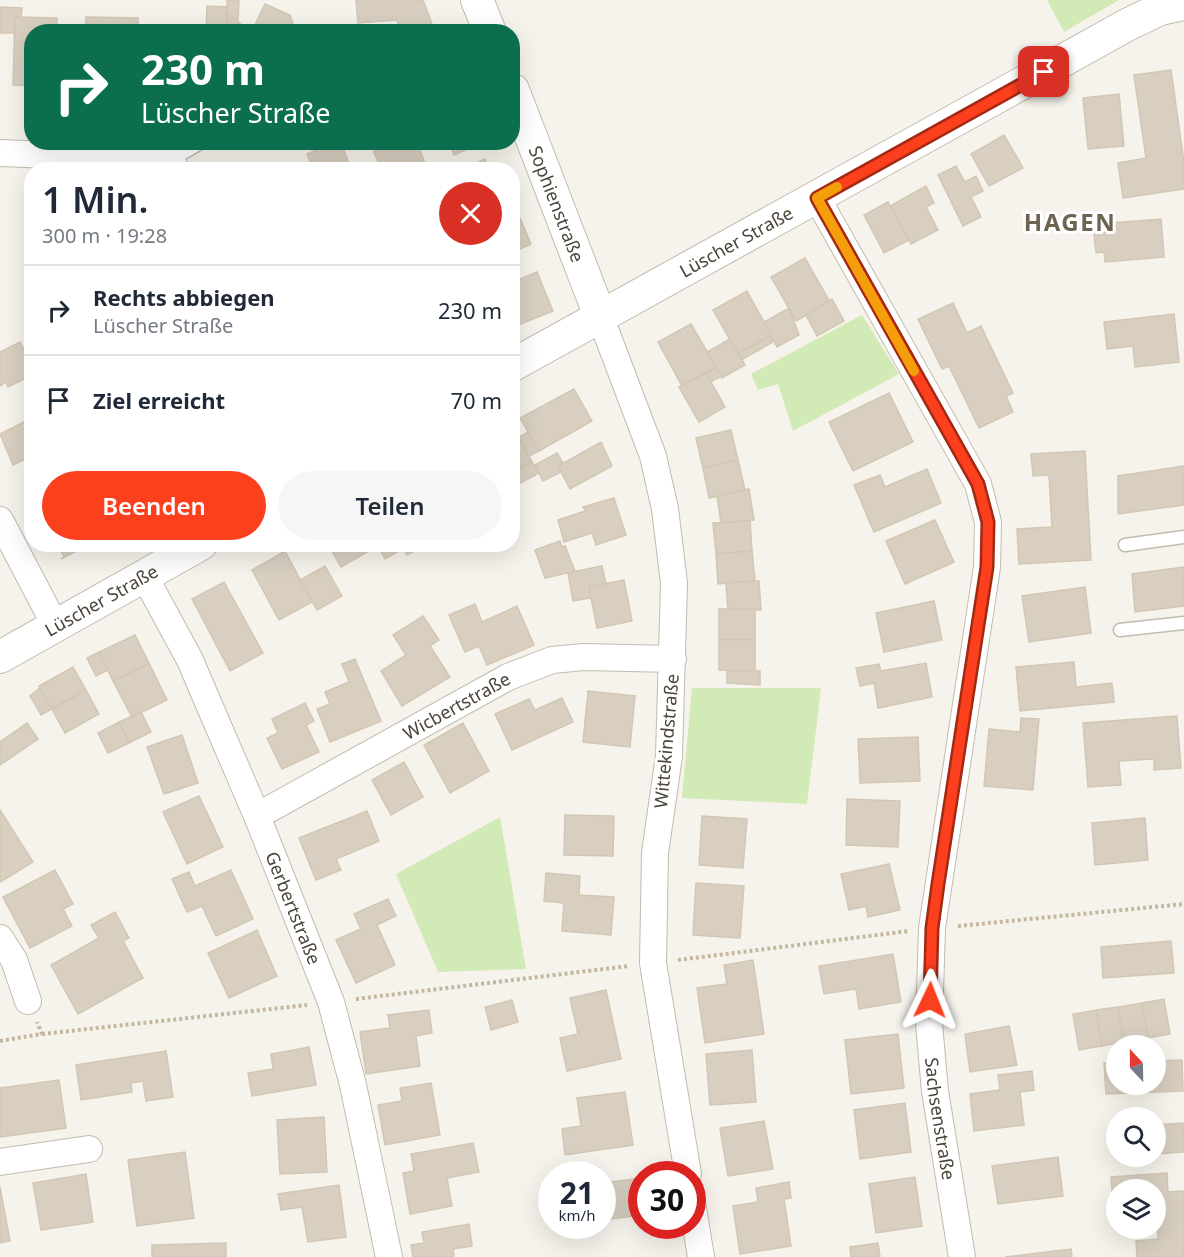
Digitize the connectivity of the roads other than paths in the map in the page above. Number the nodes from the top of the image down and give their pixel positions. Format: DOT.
graph roads {
  1 [pos="477,0"];
  2 [pos="1184,4"];
  3 [pos="487,24"];
  4 [pos="520,108"];
  5 [pos="192,150"];
  6 [pos="0,153"];
  7 [pos="130,162"];
  8 [pos="177,162"];
  9 [pos="817,198"];
  10 [pos="600,316"];
  11 [pos="520,361"];
  12 [pos="0,520"];
  13 [pos="1184,537"];
  14 [pos="1125,545"];
  15 [pos="187,552"];
  16 [pos="145,577"];
  17 [pos="1184,623"];
  18 [pos="56,627"];
  19 [pos="1120,630"];
  20 [pos="0,657"];
  21 [pos="673,659"];
  22 [pos="257,816"];
  23 [pos="0,938"];
  24 [pos="28,1002"];
  25 [pos="89,1149"];
  26 [pos="0,1161"];
  27 [pos="686,1161"];
  28 [pos="698,1239"];
  29 [pos="389,1257"];
  30 [pos="701,1257"];
  31 [pos="962,1257"];
  1 -- 3 [label="street"];
  2 -- 9 [label="street, Lüscher Straße"];
  4 -- 10 [label="street, Sophienstraße"];
  5 -- 8 [label="lane"];
  6 -- 7 [label="street"];
  9 -- 10 [label="street, Lüscher Straße"];
  9 -- 31 [label="street, Sachsenstraße"];
  10 -- 11 [label="street, Lüscher Straße"];
  10 -- 21 [label="street, Wittekindstraße"];
  12 -- 18 [label="street"];
  13 -- 14 [label="lane"];
  15 -- 16 [label="street, Lüscher Straße"];
  16 -- 18 [label="street, Lüscher Straße"];
  16 -- 22 [label="street, Gerbertstraße"];
  17 -- 19 [label="lane"];
  18 -- 20 [label="street, Lüscher Straße"];
  21 -- 22 [label="street, Wicbertstraße"];
  21 -- 27 [label="street, Wittekindstraße"];
  22 -- 29 [label="street, Gerbertstraße"];
  23 -- 24 [label="street"];
  25 -- 26 [label="street"];
  28 -- 30 [label="street"];
}
